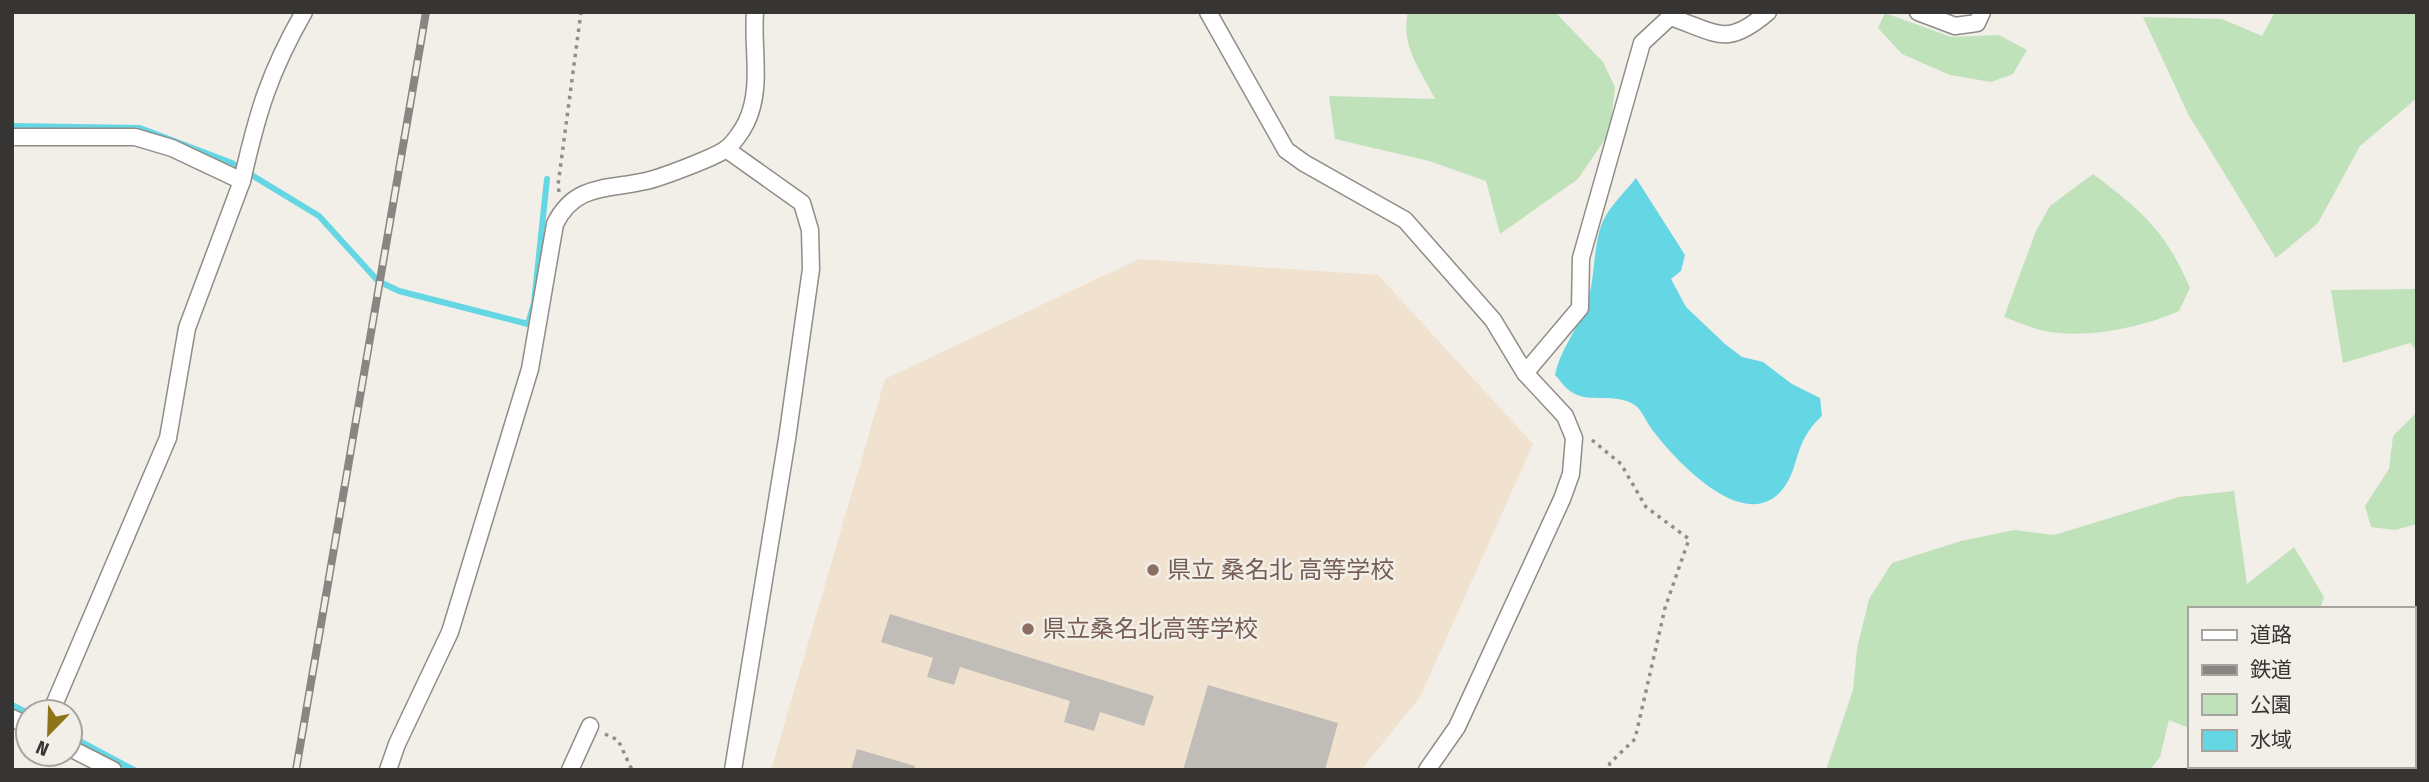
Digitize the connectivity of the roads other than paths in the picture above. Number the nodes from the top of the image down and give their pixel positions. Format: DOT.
graph roads {
  1 [pos="304,12"];
  2 [pos="755,12"];
  3 [pos="1208,12"];
  4 [pos="1769,12"];
  5 [pos="1917,12"];
  6 [pos="1982,12"];
  7 [pos="12,137"];
  8 [pos="726,149"];
  9 [pos="242,181"];
  10 [pos="1525,373"];
  11 [pos="57,698"];
  12 [pos="590,726"];
  13 [pos="84,755"];
  14 [pos="113,770"];
  15 [pos="387,770"];
  16 [pos="570,770"];
  17 [pos="733,770"];
  18 [pos="1427,770"];
  1 -- 9 [label="street"];
  2 -- 8 [label="street"];
  3 -- 10 [label="street"];
  4 -- 10 [label="street"];
  5 -- 6 [label="street"];
  7 -- 9 [label="street"];
  8 -- 15 [label="street"];
  8 -- 17 [label="street"];
  9 -- 11 [label="street"];
  10 -- 18 [label="street"];
  12 -- 16 [label="street"];
  13 -- 14 [label="street"];
}
